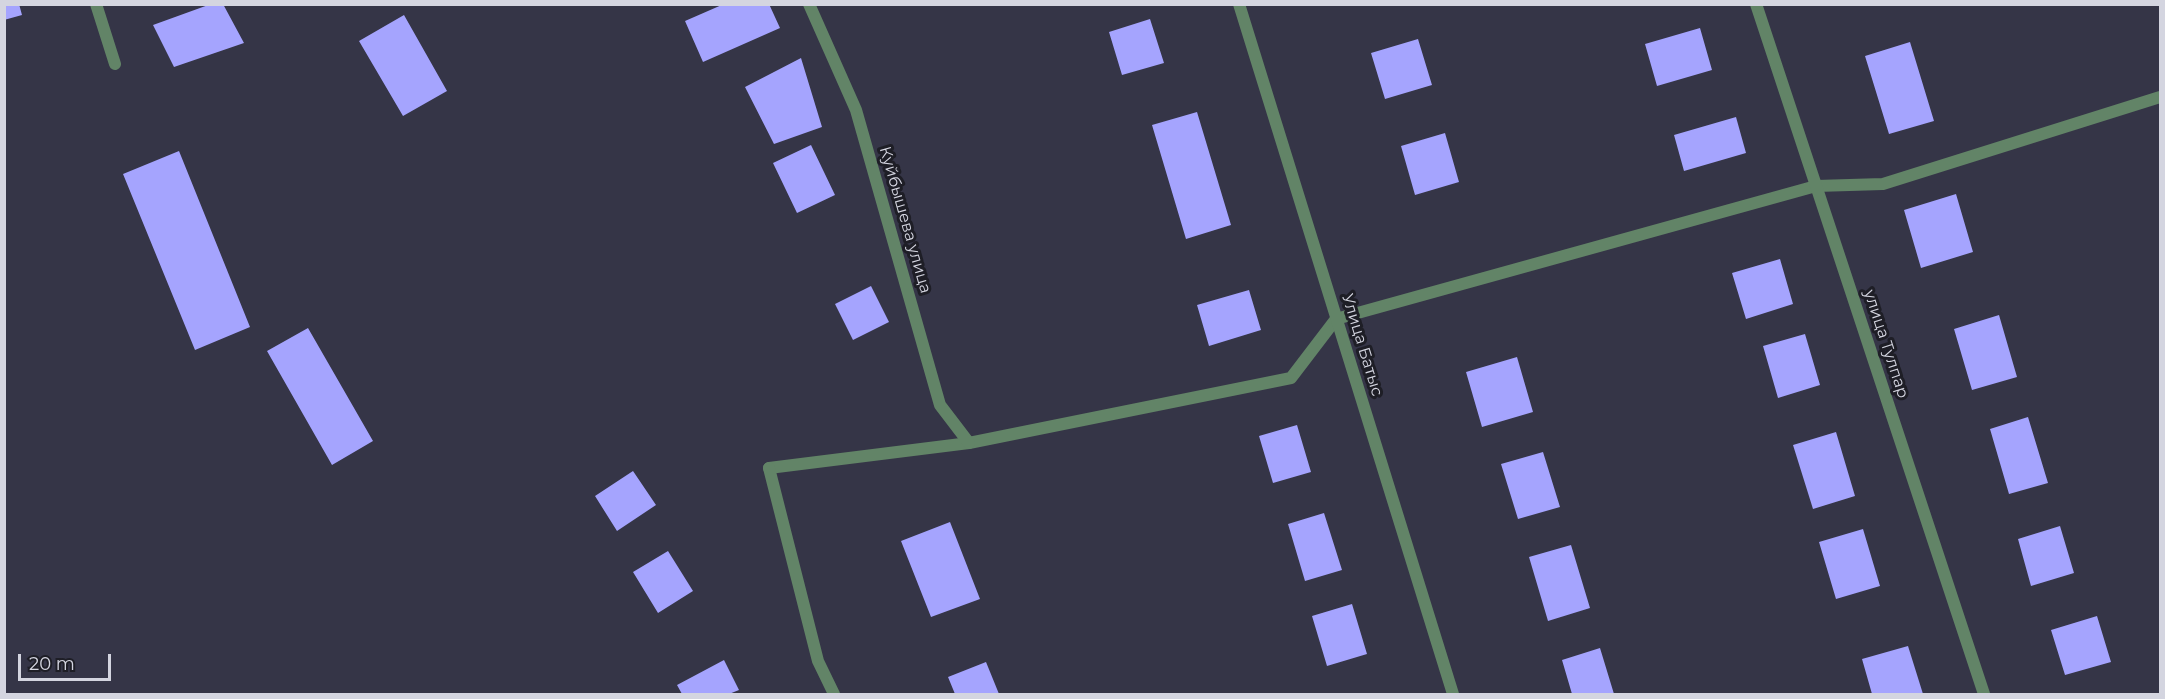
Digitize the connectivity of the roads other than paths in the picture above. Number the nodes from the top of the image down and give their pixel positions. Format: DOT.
graph roads {
  1 [pos="96,4"];
  2 [pos="810,4"];
  3 [pos="1239,4"];
  4 [pos="1756,4"];
  5 [pos="115,64"];
  6 [pos="2160,97"];
  7 [pos="1816,186"];
  8 [pos="1336,319"];
  9 [pos="969,443"];
  10 [pos="834,694"];
  11 [pos="1453,694"];
  12 [pos="1984,694"];
  1 -- 5 [label="street"];
  2 -- 9 [label="street, Куйбышева улица"];
  3 -- 8 [label="street, Улица Батыс"];
  4 -- 7 [label="street, улица Тулпар"];
  6 -- 7 [label="street"];
  7 -- 8 [label="street"];
  7 -- 12 [label="street, улица Тулпар"];
  8 -- 9 [label="street"];
  8 -- 11 [label="street, Улица Батыс"];
  9 -- 10 [label="street"];
}
